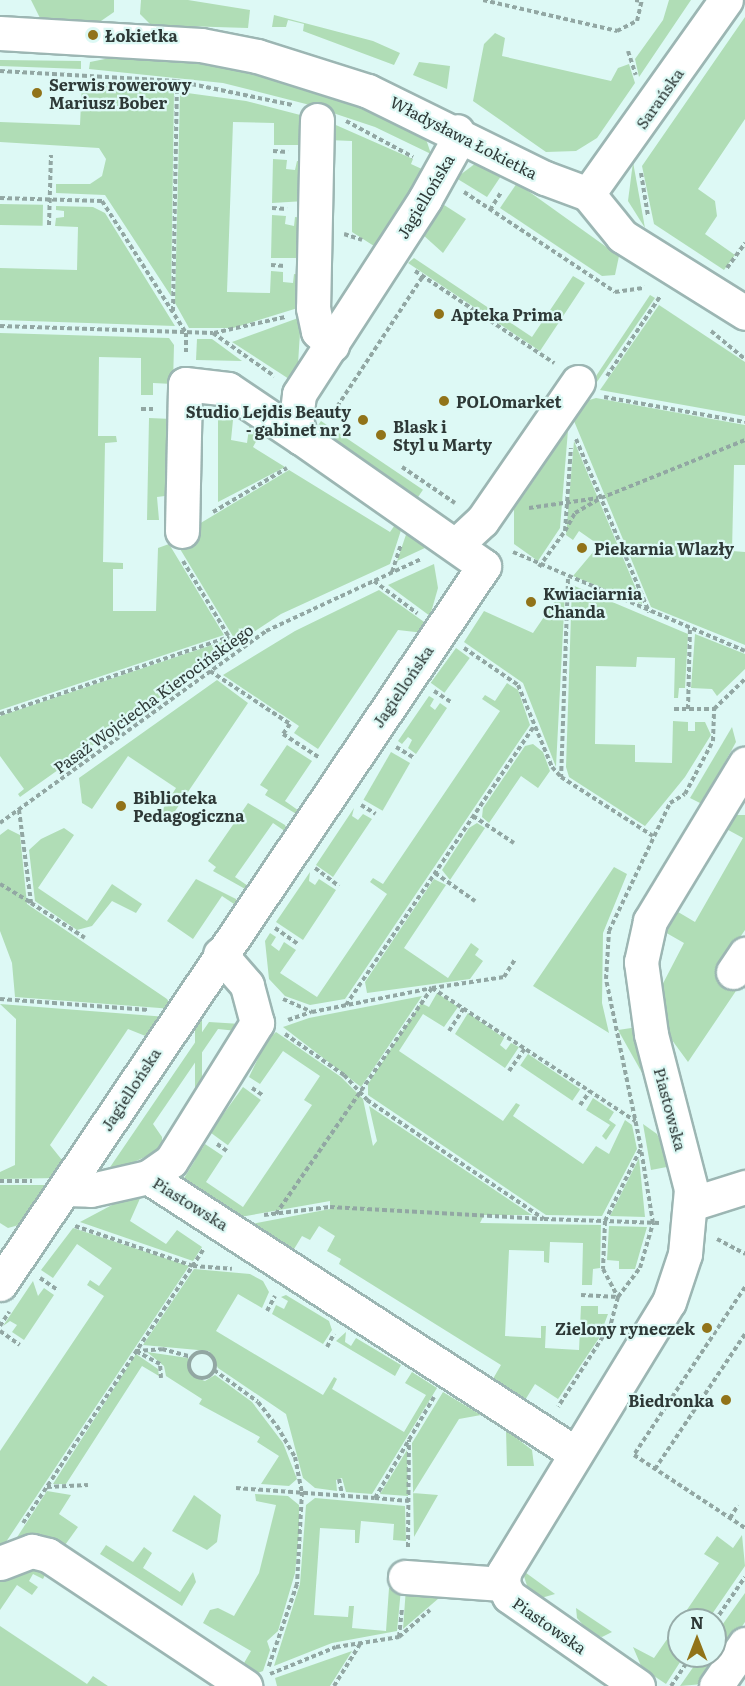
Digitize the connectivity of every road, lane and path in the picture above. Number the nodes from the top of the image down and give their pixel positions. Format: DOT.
graph roads {
  1 [pos="483,0"];
  2 [pos="635,0"];
  3 [pos="642,0"];
  4 [pos="726,0"];
  5 [pos="0,33"];
  6 [pos="628,51"];
  7 [pos="177,81"];
  8 [pos="639,87"];
  9 [pos="317,120"];
  10 [pos="457,131"];
  11 [pos="51,155"];
  12 [pos="639,163"];
  13 [pos="505,186"];
  14 [pos="588,194"];
  15 [pos="0,198"];
  16 [pos="50,200"];
  17 [pos="490,210"];
  18 [pos="49,225"];
  19 [pos="649,226"];
  20 [pos="315,233"];
  21 [pos="389,255"];
  22 [pos="423,276"];
  23 [pos="662,295"];
  24 [pos="313,308"];
  25 [pos="173,311"];
  26 [pos="745,313"];
  27 [pos="0,326"];
  28 [pos="186,333"];
  29 [pos="213,333"];
  30 [pos="332,345"];
  31 [pos="185,384"];
  32 [pos="586,389"];
  33 [pos="299,394"];
  34 [pos="330,420"];
  35 [pos="745,422"];
  36 [pos="301,438"];
  37 [pos="745,440"];
  38 [pos="287,468"];
  39 [pos="601,498"];
  40 [pos="567,505"];
  41 [pos="482,520"];
  42 [pos="182,531"];
  43 [pos="565,531"];
  44 [pos="458,544"];
  45 [pos="518,558"];
  46 [pos="539,567"];
  47 [pos="568,579"];
  48 [pos="374,581"];
  49 [pos="649,612"];
  50 [pos="690,628"];
  51 [pos="440,631"];
  52 [pos="229,637"];
  53 [pos="237,650"];
  54 [pos="745,651"];
  55 [pos="210,670"];
  56 [pos="427,686"];
  57 [pos="451,702"];
  58 [pos="674,709"];
  59 [pos="688,709"];
  60 [pos="714,709"];
  61 [pos="0,714"];
  62 [pos="534,726"];
  63 [pos="390,743"];
  64 [pos="414,758"];
  65 [pos="561,777"];
  66 [pos="740,783"];
  67 [pos="348,787"];
  68 [pos="19,810"];
  69 [pos="375,814"];
  70 [pos="473,816"];
  71 [pos="0,823"];
  72 [pos="653,836"];
  73 [pos="514,843"];
  74 [pos="311,865"];
  75 [pos="435,873"];
  76 [pos="0,884"];
  77 [pos="339,886"];
  78 [pos="475,901"];
  79 [pos="31,903"];
  80 [pos="271,926"];
  81 [pos="84,938"];
  82 [pos="299,945"];
  83 [pos="220,954"];
  84 [pos="516,958"];
  85 [pos="432,988"];
  86 [pos="278,993"];
  87 [pos="0,999"];
  88 [pos="346,1005"];
  89 [pos="464,1008"];
  90 [pos="180,1012"];
  91 [pos="277,1028"];
  92 [pos="449,1031"];
  93 [pos="525,1048"];
  94 [pos="509,1071"];
  95 [pos="590,1091"];
  96 [pos="360,1093"];
  97 [pos="580,1106"];
  98 [pos="635,1121"];
  99 [pos="641,1148"];
  100 [pos="148,1176"];
  101 [pos="745,1187"];
  102 [pos="66,1189"];
  103 [pos="276,1214"];
  104 [pos="691,1214"];
  105 [pos="544,1219"];
  106 [pos="220,1221"];
  107 [pos="605,1221"];
  108 [pos="652,1223"];
  109 [pos="69,1224"];
  110 [pos="194,1266"];
  111 [pos="243,1270"];
  112 [pos="35,1274"];
  113 [pos="0,1284"];
  114 [pos="280,1287"];
  115 [pos="745,1287"];
  116 [pos="58,1290"];
  117 [pos="581,1295"];
  118 [pos="618,1297"];
  119 [pos="267,1311"];
  120 [pos="0,1331"];
  121 [pos="745,1334"];
  122 [pos="20,1345"];
  123 [pos="136,1352"];
  124 [pos="192,1357"];
  125 [pos="214,1370"];
  126 [pos="161,1378"];
  127 [pos="440,1386"];
  128 [pos="555,1413"];
  129 [pos="409,1440"];
  130 [pos="575,1452"];
  131 [pos="655,1469"];
  132 [pos="339,1479"];
  133 [pos="88,1485"];
  134 [pos="46,1487"];
  135 [pos="236,1488"];
  136 [pos="302,1492"];
  137 [pos="342,1495"];
  138 [pos="375,1498"];
  139 [pos="409,1501"];
  140 [pos="738,1505"];
  141 [pos="730,1518"];
  142 [pos="745,1528"];
  143 [pos="18,1531"];
  144 [pos="0,1563"];
  145 [pos="405,1577"];
  146 [pos="745,1577"];
  147 [pos="463,1581"];
  148 [pos="503,1584"];
  149 [pos="724,1608"];
  150 [pos="399,1637"];
  151 [pos="360,1644"];
  152 [pos="745,1644"];
  153 [pos="683,1668"];
  154 [pos="245,1686"];
  155 [pos="334,1686"];
  156 [pos="638,1686"];
  157 [pos="671,1686"];
  158 [pos="716,1686"];
  1 -- 3 [label="path"];
  2 -- 3 [label="path"];
  4 -- 14 [label="street, Sarańska"];
  5 -- 10 [label="street, Władysława Łokietka"];
  6 -- 8 [label="path"];
  7 -- 25 [label="path"];
  9 -- 20 [label="street"];
  10 -- 14 [label="street, Władysława Łokietka"];
  10 -- 21 [label="street, Jagiellońska"];
  11 -- 16 [label="path"];
  12 -- 19 [label="path"];
  13 -- 17 [label="path"];
  14 -- 26 [label="street"];
  15 -- 16 [label="path"];
  16 -- 18 [label="path"];
  16 -- 25 [label="path"];
  20 -- 21 [label="path"];
  20 -- 24 [label="street"];
  21 -- 22 [label="path"];
  21 -- 30 [label="street, Jagiellońska"];
  22 -- 32 [label="path"];
  22 -- 34 [label="path"];
  23 -- 32 [label="path"];
  24 -- 29 [label="path"];
  24 -- 30 [label="street"];
  25 -- 28 [label="path"];
  27 -- 28 [label="path"];
  28 -- 29 [label="path"];
  28 -- 31 [label="path"];
  29 -- 33 [label="path"];
  30 -- 33 [label="street, Jagiellońska"];
  31 -- 36 [label="street, Jagiellońska"];
  31 -- 42 [label="street"];
  32 -- 35 [label="path"];
  32 -- 41 [label="street"];
  33 -- 36 [label="street"];
  36 -- 44 [label="street, Jagiellońska"];
  37 -- 39 [label="path"];
  38 -- 42 [label="path"];
  39 -- 40 [label="path"];
  39 -- 40 [label="path"];
  39 -- 43 [label="path"];
  39 -- 49 [label="path"];
  40 -- 41 [label="path"];
  40 -- 43 [label="path"];
  41 -- 44 [label="street"];
  42 -- 52 [label="path"];
  43 -- 46 [label="path"];
  44 -- 48 [label="path, Pasaż Wojciecha Kierocińskiego"];
  44 -- 51 [label="street, Jagiellońska"];
  45 -- 46 [label="path"];
  46 -- 47 [label="path"];
  47 -- 49 [label="path"];
  47 -- 65 [label="path"];
  48 -- 51 [label="path"];
  48 -- 53 [label="path, Pasaż Wojciecha Kierocińskiego"];
  49 -- 50 [label="path"];
  50 -- 54 [label="path"];
  50 -- 59 [label="path"];
  51 -- 62 [label="path"];
  51 -- 67 [label="street, Jagiellońska"];
  52 -- 53 [label="path"];
  52 -- 61 [label="path"];
  53 -- 55 [label="path, Pasaż Wojciecha Kierocińskiego"];
  55 -- 67 [label="path"];
  55 -- 68 [label="path, Pasaż Wojciecha Kierocińskiego"];
  56 -- 57 [label="path"];
  58 -- 59 [label="path"];
  59 -- 60 [label="path"];
  62 -- 65 [label="path"];
  62 -- 70 [label="path"];
  63 -- 64 [label="path"];
  65 -- 72 [label="path"];
  66 -- 104 [label="street, Piastowska"];
  67 -- 69 [label="path"];
  67 -- 83 [label="street, Jagiellońska"];
  68 -- 71 [label="path, Pasaż Wojciecha Kierocińskiego"];
  68 -- 79 [label="path"];
  70 -- 73 [label="path"];
  70 -- 75 [label="path"];
  74 -- 77 [label="path"];
  75 -- 78 [label="path"];
  75 -- 88 [label="path"];
  76 -- 79 [label="path"];
  79 -- 81 [label="path"];
  80 -- 82 [label="path"];
  83 -- 90 [label="street, Jagiellońska"];
  83 -- 100 [label="street"];
  84 -- 85 [label="path"];
  85 -- 88 [label="path"];
  85 -- 89 [label="path"];
  85 -- 96 [label="path"];
  86 -- 88 [label="path"];
  87 -- 90 [label="path"];
  89 -- 92 [label="path"];
  89 -- 93 [label="path"];
  90 -- 102 [label="street, Jagiellońska"];
  91 -- 96 [label="path"];
  93 -- 94 [label="path"];
  93 -- 95 [label="path"];
  95 -- 97 [label="path"];
  95 -- 98 [label="path"];
  96 -- 103 [label="path"];
  96 -- 105 [label="path"];
  99 -- 108 [label="path"];
  100 -- 102 [label="street, Piastowska"];
  100 -- 106 [label="street, Piastowska"];
  101 -- 104 [label="street"];
  102 -- 113 [label="street, Jagiellońska"];
  103 -- 105 [label="path"];
  103 -- 106 [label="path"];
  104 -- 108 [label="path"];
  104 -- 130 [label="street, Piastowska"];
  105 -- 107 [label="path"];
  106 -- 110 [label="path"];
  106 -- 130 [label="street, Piastowska"];
  107 -- 108 [label="path"];
  107 -- 118 [label="path"];
  108 -- 118 [label="path"];
  109 -- 110 [label="path"];
  110 -- 111 [label="path"];
  110 -- 123 [label="path"];
  112 -- 116 [label="path"];
  114 -- 119 [label="path"];
  115 -- 131 [label="path"];
  117 -- 118 [label="path"];
  118 -- 128 [label="path"];
  120 -- 122 [label="path"];
  121 -- 131 [label="path"];
  123 -- 124 [label="path"];
  123 -- 126 [label="path"];
  123 -- 134 [label="path"];
  124 -- 125 [label="path"];
  124 -- 125 [label="path"];
  125 -- 136 [label="path"];
  127 -- 129 [label="path"];
  129 -- 138 [label="path"];
  129 -- 139 [label="path"];
  130 -- 148 [label="street, Piastowska"];
  131 -- 141 [label="path"];
  132 -- 137 [label="path"];
  133 -- 134 [label="path"];
  134 -- 143 [label="path"];
  135 -- 136 [label="path"];
  136 -- 137 [label="path"];
  136 -- 151 [label="path"];
  137 -- 138 [label="path"];
  138 -- 139 [label="path"];
  139 -- 145 [label="path"];
  140 -- 141 [label="path"];
  141 -- 142 [label="path"];
  144 -- 154 [label="street"];
  145 -- 147 [label="street"];
  145 -- 150 [label="path"];
  146 -- 149 [label="path"];
  147 -- 148 [label="street"];
  147 -- 150 [label="path"];
  148 -- 156 [label="street, Piastowska"];
  150 -- 151 [label="path"];
  151 -- 155 [label="path"];
  152 -- 158 [label="street"];
  153 -- 157 [label="path"];
}
